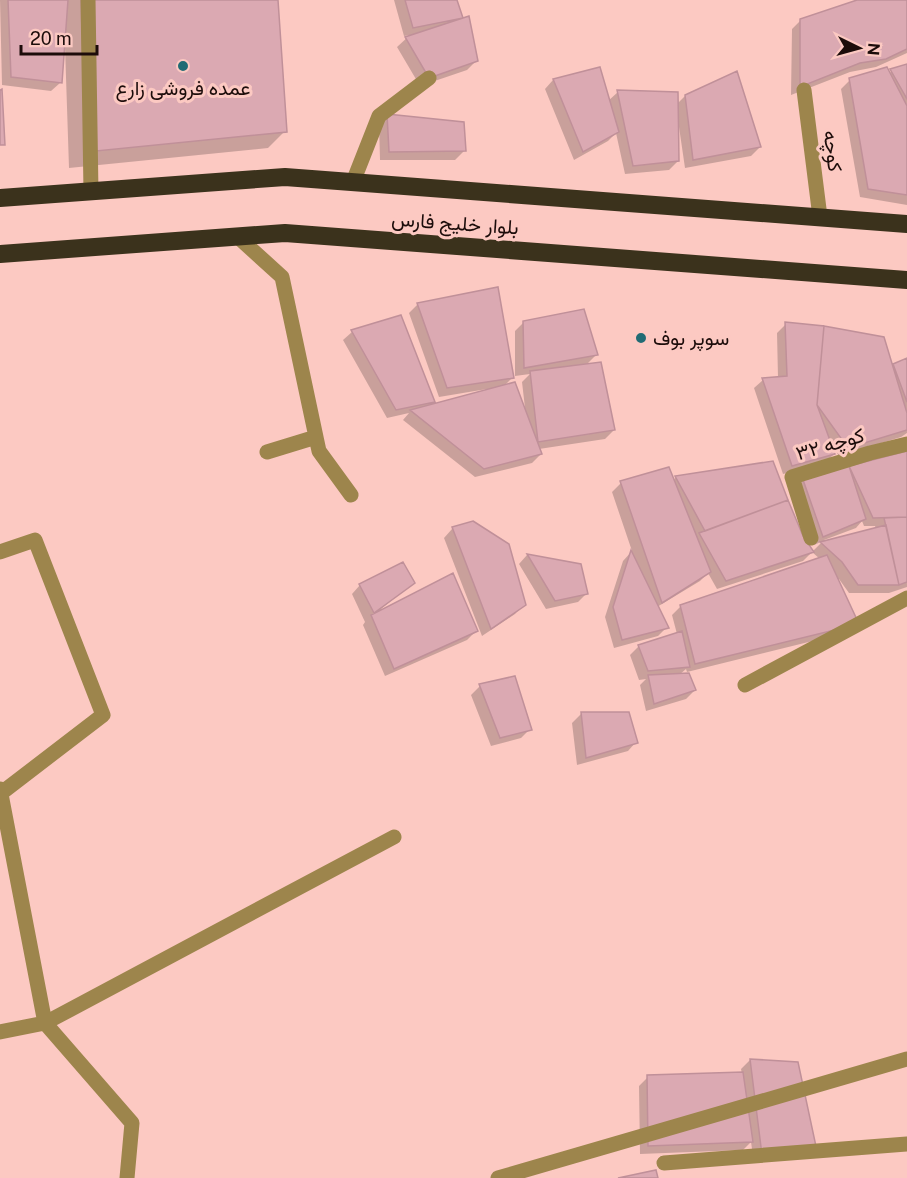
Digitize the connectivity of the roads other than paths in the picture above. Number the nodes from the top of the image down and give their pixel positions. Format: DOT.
graph roads {
  1 [pos="88,0"];
  2 [pos="429,78"];
  3 [pos="804,90"];
  4 [pos="353,182"];
  5 [pos="91,192"];
  6 [pos="0,198"];
  7 [pos="820,218"];
  8 [pos="907,224"];
  9 [pos="238,237"];
  10 [pos="0,254"];
  11 [pos="907,280"];
  12 [pos="316,436"];
  13 [pos="907,444"];
  14 [pos="267,452"];
  15 [pos="351,495"];
  16 [pos="811,538"];
  17 [pos="0,552"];
  18 [pos="907,598"];
  19 [pos="745,685"];
  20 [pos="1,792"];
  21 [pos="394,837"];
  22 [pos="45,1023"];
  23 [pos="0,1032"];
  24 [pos="907,1059"];
  25 [pos="907,1144"];
  26 [pos="664,1163"];
  27 [pos="127,1178"];
  28 [pos="498,1178"];
  1 -- 5 [label="street"];
  2 -- 4 [label="street"];
  3 -- 7 [label="street, کوچه"];
  4 -- 5 [label="highway, بلوار خلیج فارس"];
  4 -- 7 [label="highway, بلوار خلیج فارس"];
  5 -- 6 [label="highway, بلوار خلیج فارس"];
  7 -- 8 [label="highway, بلوار خلیج فارس"];
  9 -- 10 [label="highway, بلوار خلیج فارس"];
  9 -- 11 [label="highway, بلوار خلیج فارس"];
  9 -- 12 [label="street"];
  12 -- 14 [label="street"];
  12 -- 15 [label="street"];
  13 -- 16 [label="street, کوچه ۳۲"];
  17 -- 20 [label="street"];
  18 -- 19 [label="street"];
  20 -- 22 [label="street"];
  21 -- 22 [label="street"];
  22 -- 23 [label="street"];
  22 -- 27 [label="street"];
  24 -- 28 [label="street"];
  25 -- 26 [label="street"];
}
